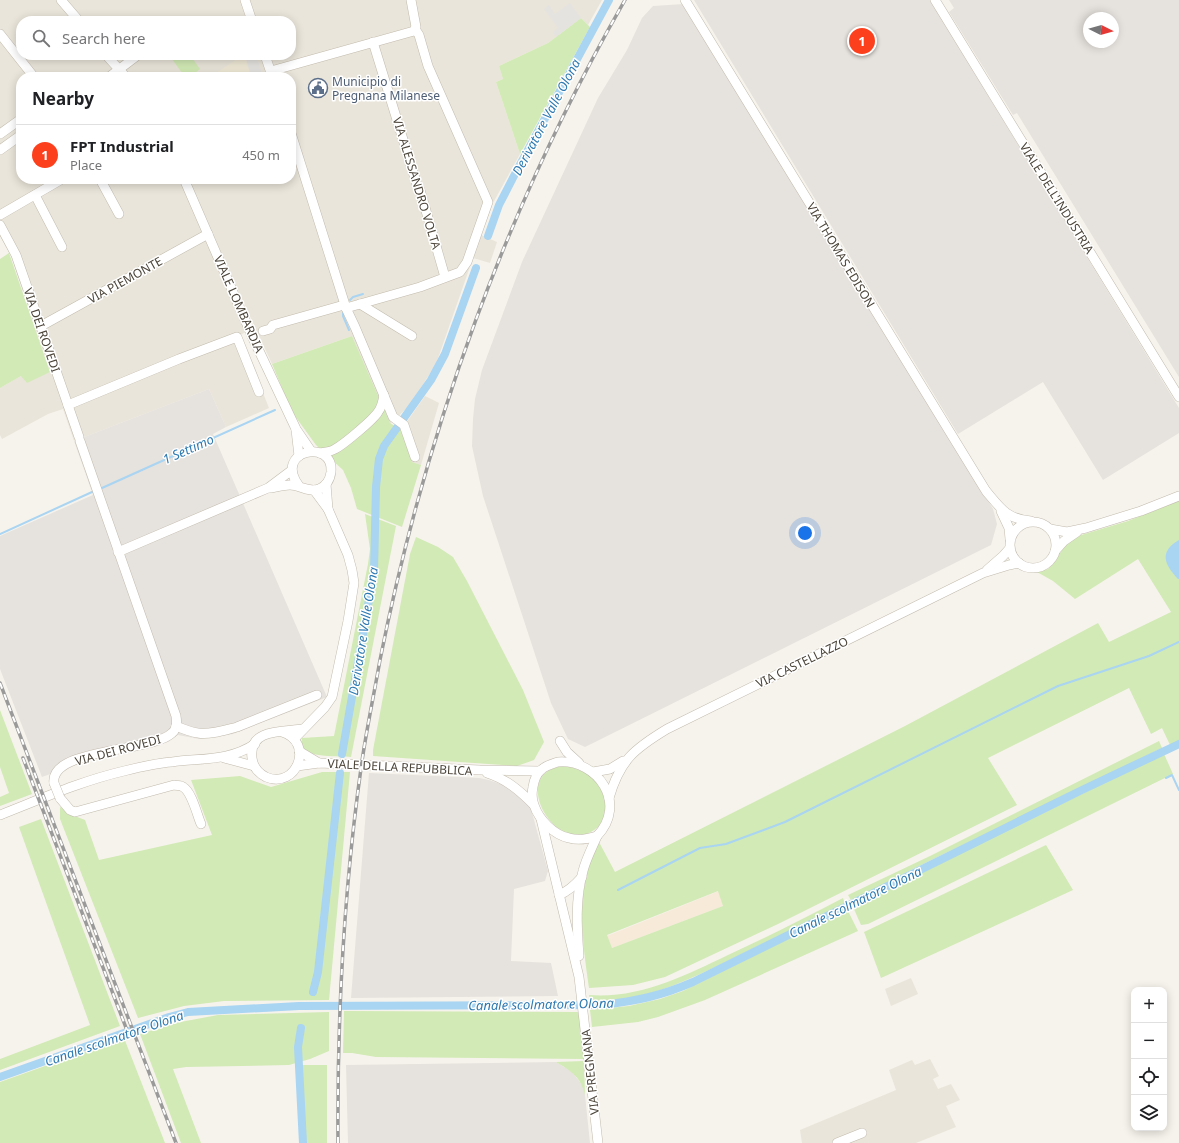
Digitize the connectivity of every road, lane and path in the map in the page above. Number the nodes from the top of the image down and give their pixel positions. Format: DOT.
graph roads {
  1 [pos="61,0"];
  2 [pos="245,0"];
  3 [pos="411,0"];
  4 [pos="684,0"];
  5 [pos="935,0"];
  6 [pos="75,16"];
  7 [pos="250,16"];
  8 [pos="415,29"];
  9 [pos="0,34"];
  10 [pos="373,42"];
  11 [pos="16,54"];
  12 [pos="21,60"];
  13 [pos="111,60"];
  14 [pos="132,60"];
  15 [pos="267,60"];
  16 [pos="120,69"];
  17 [pos="30,72"];
  18 [pos="116,72"];
  19 [pos="122,72"];
  20 [pos="271,72"];
  21 [pos="278,72"];
  22 [pos="16,123"];
  23 [pos="0,134"];
  24 [pos="16,139"];
  25 [pos="296,149"];
  26 [pos="0,150"];
  27 [pos="54,184"];
  28 [pos="103,184"];
  29 [pos="186,184"];
  30 [pos="35,195"];
  31 [pos="119,214"];
  32 [pos="0,215"];
  33 [pos="0,225"];
  34 [pos="208,234"];
  35 [pos="62,247"];
  36 [pos="445,278"];
  37 [pos="360,304"];
  38 [pos="345,306"];
  39 [pos="41,326"];
  40 [pos="263,331"];
  41 [pos="412,336"];
  42 [pos="259,392"];
  43 [pos="384,395"];
  44 [pos="1179,397"];
  45 [pos="68,405"];
  46 [pos="296,429"];
  47 [pos="316,452"];
  48 [pos="299,456"];
  49 [pos="415,457"];
  50 [pos="292,470"];
  51 [pos="326,484"];
  52 [pos="299,486"];
  53 [pos="268,488"];
  54 [pos="314,490"];
  55 [pos="1179,496"];
  56 [pos="1000,508"];
  57 [pos="328,509"];
  58 [pos="1031,522"];
  59 [pos="1086,528"];
  60 [pos="1050,530"];
  61 [pos="1010,543"];
  62 [pos="118,552"];
  63 [pos="1055,552"];
  64 [pos="1019,563"];
  65 [pos="982,573"];
  66 [pos="317,695"];
  67 [pos="176,726"];
  68 [pos="303,729"];
  69 [pos="282,732"];
  70 [pos="294,739"];
  71 [pos="560,741"];
  72 [pos="255,744"];
  73 [pos="299,751"];
  74 [pos="222,758"];
  75 [pos="626,760"];
  76 [pos="319,763"];
  77 [pos="254,766"];
  78 [pos="297,766"];
  79 [pos="480,770"];
  80 [pos="589,770"];
  81 [pos="539,771"];
  82 [pos="609,798"];
  83 [pos="533,804"];
  84 [pos="0,815"];
  85 [pos="541,819"];
  86 [pos="201,824"];
  87 [pos="597,836"];
  88 [pos="582,877"];
  89 [pos="559,895"];
  90 [pos="580,978"];
  91 [pos="862,1134"];
  92 [pos="598,1143"];
  93 [pos="837,1143"];
  1 -- 6 [label="street"];
  2 -- 7 [label="street"];
  3 -- 8 [label="street"];
  4 -- 56 [label="street, VIA THOMAS EDISON"];
  5 -- 44 [label="street, VIALE DELL'INDUSTRIA"];
  8 -- 10 [label="street"];
  8 -- 36 [label="street"];
  9 -- 11 [label="street"];
  10 -- 21 [label="street"];
  10 -- 36 [label="street, VIA ALESSANDRO VOLTA"];
  12 -- 17 [label="street"];
  13 -- 16 [label="street"];
  14 -- 16 [label="street"];
  15 -- 20 [label="street"];
  16 -- 18 [label="street"];
  16 -- 19 [label="street"];
  22 -- 23 [label="street"];
  24 -- 26 [label="street"];
  25 -- 38 [label="street"];
  27 -- 30 [label="street"];
  28 -- 31 [label="street"];
  29 -- 34 [label="street, VIALE LOMBARDIA"];
  30 -- 32 [label="street"];
  30 -- 35 [label="street"];
  33 -- 39 [label="street, VIA DEI ROVEDI"];
  34 -- 39 [label="street, VIA PIEMONTE"];
  34 -- 46 [label="street, VIALE LOMBARDIA"];
  36 -- 37 [label="street"];
  37 -- 38 [label="street"];
  37 -- 41 [label="street"];
  38 -- 40 [label="street"];
  38 -- 43 [label="street"];
  39 -- 45 [label="street, VIA DEI ROVEDI"];
  42 -- 45 [label="street"];
  43 -- 47 [label="street"];
  43 -- 49 [label="street"];
  45 -- 62 [label="street, VIA DEI ROVEDI"];
  46 -- 47 [label="street, VIALE LOMBARDIA"];
  46 -- 48 [label="street, VIALE LOMBARDIA"];
  47 -- 48 [label="street"];
  47 -- 51 [label="street"];
  48 -- 50 [label="street"];
  50 -- 52 [label="street"];
  50 -- 53 [label="street"];
  51 -- 54 [label="street"];
  51 -- 57 [label="street"];
  52 -- 53 [label="street"];
  52 -- 54 [label="street"];
  53 -- 62 [label="street"];
  54 -- 57 [label="street"];
  55 -- 59 [label="street"];
  56 -- 58 [label="street, VIA THOMAS EDISON"];
  56 -- 61 [label="street, VIA THOMAS EDISON"];
  57 -- 68 [label="street"];
  58 -- 60 [label="street"];
  58 -- 61 [label="street"];
  59 -- 60 [label="street"];
  59 -- 63 [label="street"];
  60 -- 63 [label="street"];
  61 -- 64 [label="street"];
  61 -- 65 [label="street"];
  62 -- 67 [label="street, VIA DEI ROVEDI"];
  63 -- 64 [label="street"];
  64 -- 65 [label="street"];
  65 -- 75 [label="street, VIA CASTELLAZZO"];
  66 -- 67 [label="street"];
  67 -- 86 [label="street, VIA DEI ROVEDI, bridge"];
  68 -- 69 [label="street"];
  68 -- 70 [label="street"];
  69 -- 70 [label="street"];
  69 -- 72 [label="street"];
  70 -- 73 [label="street"];
  71 -- 80 [label="street"];
  72 -- 74 [label="street"];
  72 -- 77 [label="street"];
  73 -- 76 [label="street, VIALE DELLA REPUBBLICA"];
  73 -- 78 [label="street"];
  74 -- 77 [label="street"];
  74 -- 84 [label="street"];
  75 -- 80 [label="street, VIA CASTELLAZZO"];
  75 -- 82 [label="street, VIA CASTELLAZZO"];
  76 -- 78 [label="street, VIALE DELLA REPUBBLICA"];
  76 -- 79 [label="street, VIALE DELLA REPUBBLICA"];
  77 -- 78 [label="street"];
  79 -- 81 [label="street, VIALE DELLA REPUBBLICA"];
  79 -- 83 [label="street, VIALE DELLA REPUBBLICA"];
  80 -- 81 [label="street"];
  80 -- 82 [label="street"];
  81 -- 83 [label="street"];
  82 -- 87 [label="street"];
  83 -- 85 [label="street"];
  85 -- 87 [label="street"];
  85 -- 89 [label="street, VIA PREGNANA"];
  87 -- 88 [label="street, VIA PREGNANA"];
  88 -- 89 [label="street"];
  88 -- 90 [label="street, VIA PREGNANA"];
  89 -- 90 [label="street, VIA PREGNANA"];
  90 -- 92 [label="street, VIA PREGNANA"];
  91 -- 93 [label="street"];
}
